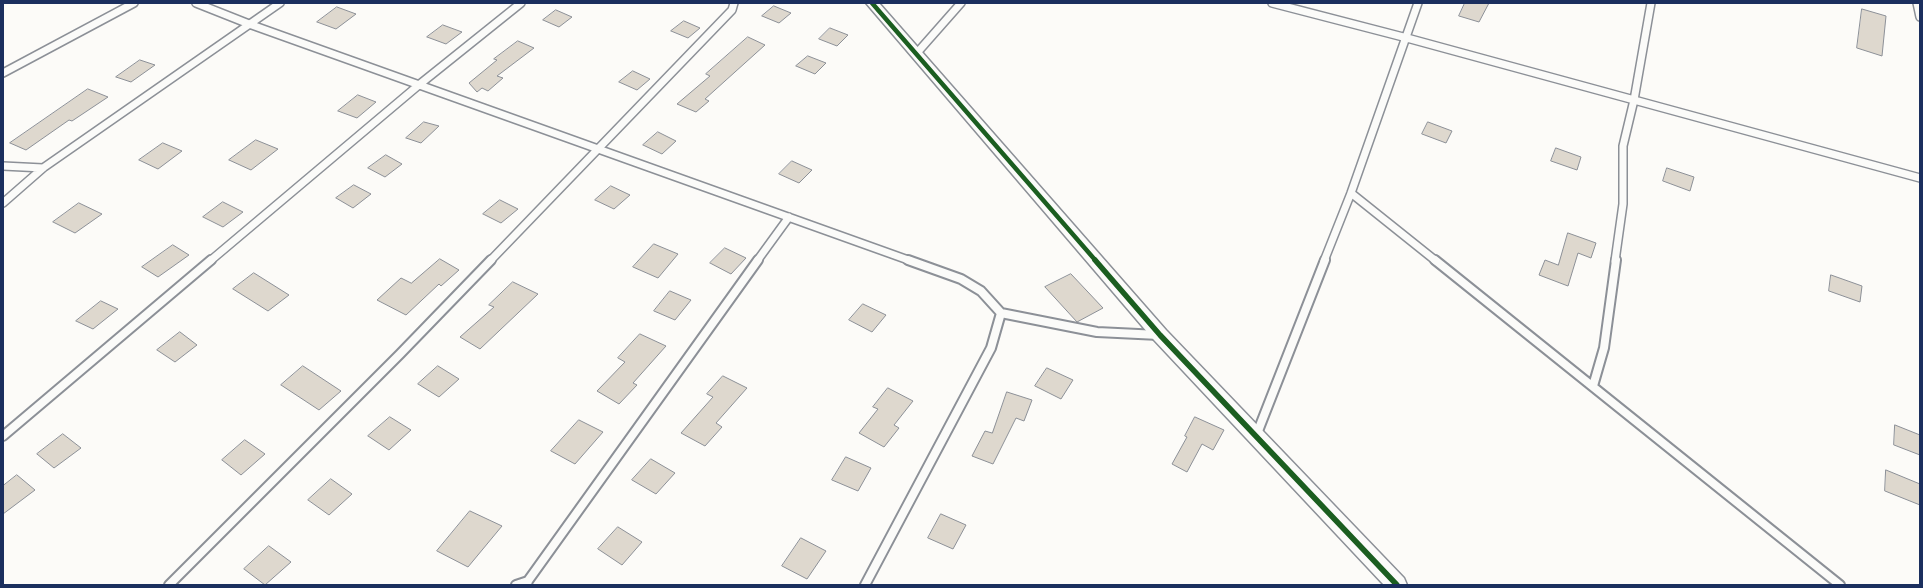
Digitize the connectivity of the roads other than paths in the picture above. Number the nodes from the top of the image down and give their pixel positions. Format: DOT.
graph roads {
  1 [pos="134,3"];
  2 [pos="196,3"];
  3 [pos="280,3"];
  4 [pos="520,3"];
  5 [pos="734,3"];
  6 [pos="872,3"];
  7 [pos="961,3"];
  8 [pos="1272,3"];
  9 [pos="1418,3"];
  10 [pos="1650,3"];
  11 [pos="1917,3"];
  12 [pos="1920,17"];
  13 [pos="249,24"];
  14 [pos="1407,38"];
  15 [pos="916,54"];
  16 [pos="3,73"];
  17 [pos="420,84"];
  18 [pos="1634,100"];
  19 [pos="599,148"];
  20 [pos="3,166"];
  21 [pos="44,168"];
  22 [pos="1920,178"];
  23 [pos="1351,193"];
  24 [pos="3,203"];
  25 [pos="789,217"];
  26 [pos="1001,313"];
  27 [pos="1160,335"];
  28 [pos="1593,386"];
  29 [pos="3,436"];
  30 [pos="1256,436"];
  31 [pos="526,583"];
  32 [pos="169,585"];
  33 [pos="516,585"];
  34 [pos="865,585"];
  35 [pos="1397,585"];
  36 [pos="1840,585"];
  1 -- 16 [label="lane"];
  2 -- 13 [label="lane"];
  3 -- 13 [label="lane"];
  4 -- 17 [label="lane"];
  5 -- 19 [label="lane"];
  6 -- 15 [label="street"];
  7 -- 15 [label="lane"];
  8 -- 14 [label="lane"];
  9 -- 14 [label="lane"];
  10 -- 18 [label="lane"];
  11 -- 12 [label="lane"];
  13 -- 17 [label="lane"];
  13 -- 21 [label="lane"];
  14 -- 18 [label="lane"];
  14 -- 23 [label="lane"];
  15 -- 27 [label="street"];
  17 -- 19 [label="lane"];
  17 -- 29 [label="lane"];
  18 -- 22 [label="lane"];
  18 -- 28 [label="lane"];
  19 -- 25 [label="lane"];
  19 -- 32 [label="lane"];
  20 -- 21 [label="lane"];
  21 -- 24 [label="lane"];
  23 -- 28 [label="lane"];
  23 -- 30 [label="lane"];
  25 -- 26 [label="lane"];
  25 -- 31 [label="lane"];
  26 -- 27 [label="lane"];
  26 -- 34 [label="lane"];
  27 -- 30 [label="street"];
  28 -- 36 [label="lane"];
  30 -- 35 [label="street"];
  31 -- 33 [label="lane"];
}
